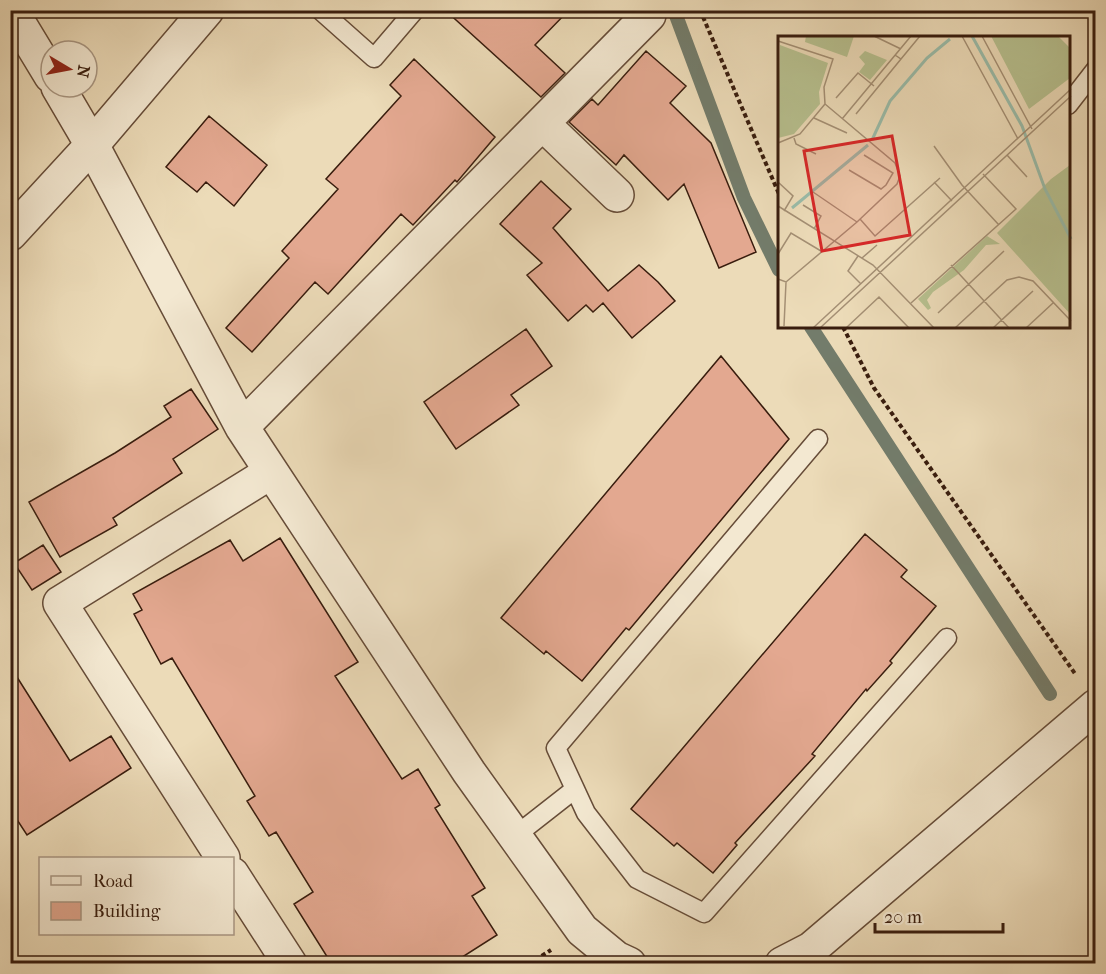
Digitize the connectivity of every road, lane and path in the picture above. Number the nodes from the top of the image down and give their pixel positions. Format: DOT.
graph roads {
  1 [pos="11,10"];
  2 [pos="207,10"];
  3 [pos="320,10"];
  4 [pos="415,10"];
  5 [pos="700,10"];
  6 [pos="649,15"];
  7 [pos="39,56"];
  8 [pos="1095,69"];
  9 [pos="65,99"];
  10 [pos="1070,102"];
  11 [pos="543,124"];
  12 [pos="92,145"];
  13 [pos="778,192"];
  14 [pos="617,195"];
  15 [pos="10,234"];
  16 [pos="844,328"];
  17 [pos="242,427"];
  18 [pos="818,439"];
  19 [pos="272,472"];
  20 [pos="947,638"];
  21 [pos="1089,695"];
  22 [pos="575,789"];
  23 [pos="515,836"];
  24 [pos="222,857"];
  25 [pos="234,877"];
  26 [pos="290,963"];
  27 [pos="628,963"];
  28 [pos="782,963"];
  1 -- 7 [label="street"];
  2 -- 12 [label="street"];
  3 -- 4 [label="lane"];
  5 -- 13 [label="path"];
  6 -- 11 [label="street"];
  8 -- 10 [label="lane"];
  9 -- 12 [label="street"];
  11 -- 14 [label="street"];
  11 -- 17 [label="street"];
  12 -- 15 [label="street"];
  12 -- 17 [label="street"];
  16 -- 21 [label="path"];
  17 -- 19 [label="street"];
  18 -- 22 [label="lane"];
  19 -- 23 [label="street"];
  19 -- 24 [label="street"];
  20 -- 22 [label="lane"];
  21 -- 28 [label="street"];
  22 -- 23 [label="lane"];
  23 -- 27 [label="street"];
  25 -- 26 [label="street"];
}
